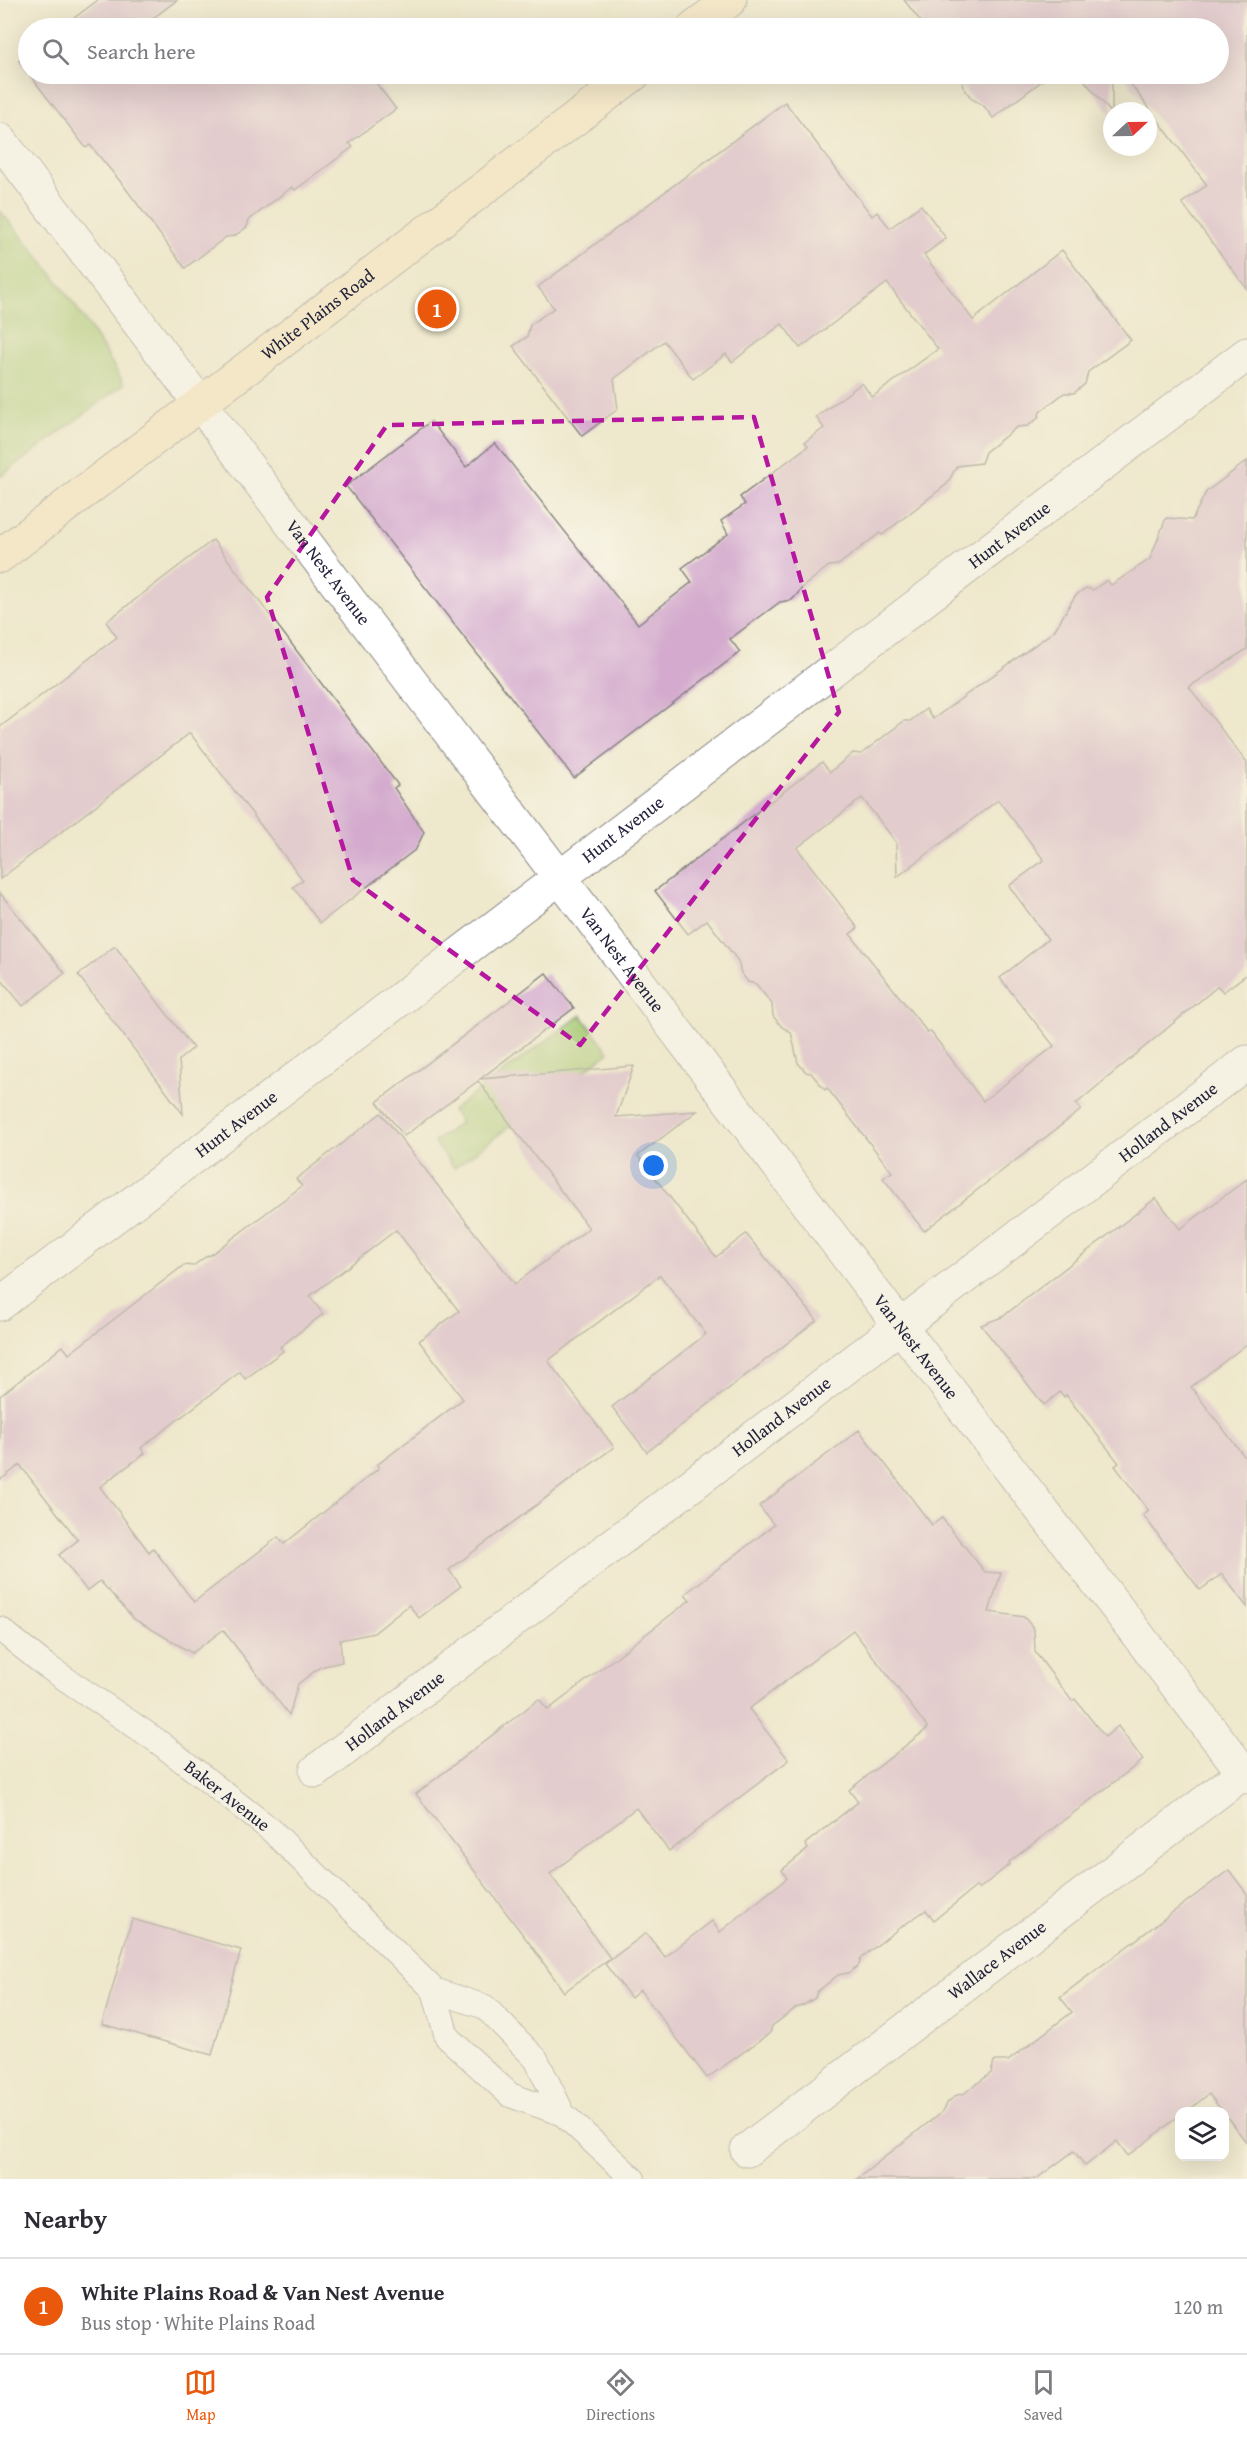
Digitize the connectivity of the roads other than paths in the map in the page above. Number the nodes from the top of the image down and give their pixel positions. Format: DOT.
graph roads {
  1 [pos="730,0"];
  2 [pos="706,18"];
  3 [pos="621,84"];
  4 [pos="0,140"];
  5 [pos="1247,354"];
  6 [pos="200,404"];
  7 [pos="0,556"];
  8 [pos="560,877"];
  9 [pos="1247,1062"];
  10 [pos="0,1304"];
  11 [pos="900,1326"];
  12 [pos="0,1629"];
  13 [pos="316,1771"];
  14 [pos="1246,1773"];
  15 [pos="434,1990"];
  16 [pos="563,2114"];
  17 [pos="747,2150"];
  18 [pos="633,2179"];
  1 -- 2 [label="main road"];
  3 -- 6 [label="main road, White Plains Road"];
  4 -- 6 [label="street, Van Nest Avenue"];
  5 -- 8 [label="street, Hunt Avenue"];
  6 -- 7 [label="main road, White Plains Road"];
  6 -- 8 [label="street, Van Nest Avenue"];
  8 -- 10 [label="street, Hunt Avenue"];
  8 -- 11 [label="street, Van Nest Avenue"];
  9 -- 11 [label="street, Holland Avenue"];
  11 -- 13 [label="street, Holland Avenue"];
  11 -- 14 [label="street, Van Nest Avenue"];
  12 -- 15 [label="lane, Baker Avenue"];
  14 -- 17 [label="street, Wallace Avenue"];
  15 -- 16 [label="lane, Baker Avenue"];
  15 -- 16 [label="lane, Baker Avenue"];
  16 -- 18 [label="lane, Baker Avenue"];
}
